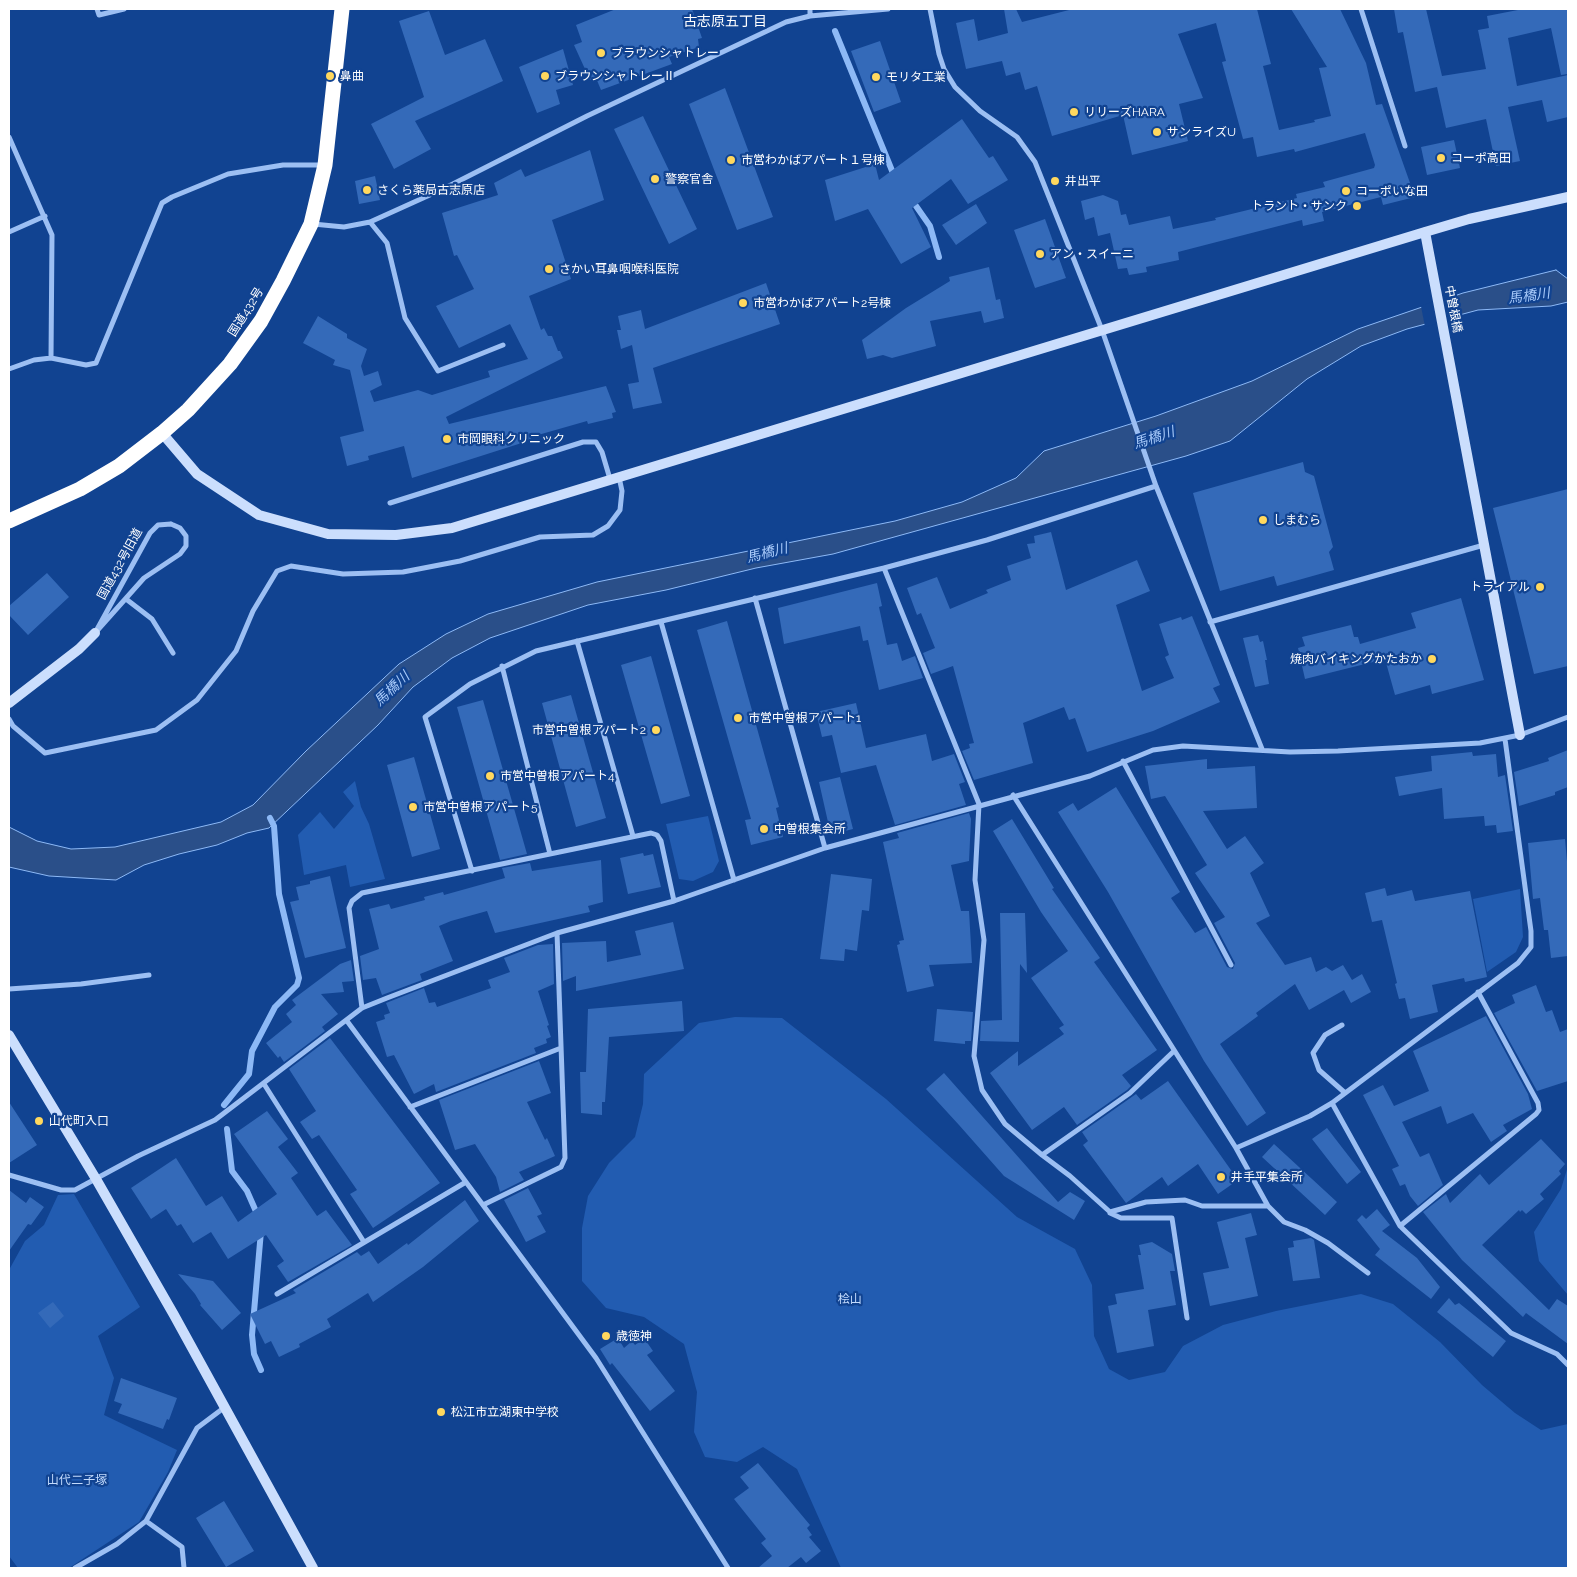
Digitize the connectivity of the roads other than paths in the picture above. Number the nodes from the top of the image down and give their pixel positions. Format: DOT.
graph roads {
  1 [pos="97,9"];
  2 [pos="124,9"];
  3 [pos="342,9"];
  4 [pos="810,9"];
  5 [pos="888,9"];
  6 [pos="930,9"];
  7 [pos="1361,9"];
  8 [pos="810,16"];
  9 [pos="9,137"];
  10 [pos="1405,146"];
  11 [pos="325,165"];
  12 [pos="1568,197"];
  13 [pos="45,216"];
  14 [pos="370,222"];
  15 [pos="310,224"];
  16 [pos="9,232"];
  17 [pos="1425,232"];
  18 [pos="1102,330"];
  19 [pos="503,345"];
  20 [pos="51,358"];
  21 [pos="9,369"];
  22 [pos="162,433"];
  23 [pos="615,478"];
  24 [pos="1156,484"];
  25 [pos="390,503"];
  26 [pos="9,521"];
  27 [pos="1484,545"];
  28 [pos="884,568"];
  29 [pos="755,598"];
  30 [pos="126,599"];
  31 [pos="661,622"];
  32 [pos="1210,622"];
  33 [pos="95,634"];
  34 [pos="578,641"];
  35 [pos="173,653"];
  36 [pos="502,666"];
  37 [pos="9,702"];
  38 [pos="1568,717"];
  39 [pos="9,719"];
  40 [pos="1520,735"];
  41 [pos="1505,739"];
  42 [pos="1262,749"];
  43 [pos="1122,761"];
  44 [pos="1013,795"];
  45 [pos="979,804"];
  46 [pos="633,836"];
  47 [pos="825,848"];
  48 [pos="550,854"];
  49 [pos="472,871"];
  50 [pos="734,880"];
  51 [pos="674,901"];
  52 [pos="557,933"];
  53 [pos="1231,965"];
  54 [pos="149,975"];
  55 [pos="9,989"];
  56 [pos="1478,992"];
  57 [pos="362,1008"];
  58 [pos="348,1020"];
  59 [pos="1342,1025"];
  60 [pos="9,1035"];
  61 [pos="561,1048"];
  62 [pos="1174,1051"];
  63 [pos="264,1084"];
  64 [pos="1344,1092"];
  65 [pos="1332,1103"];
  66 [pos="410,1107"];
  67 [pos="1236,1148"];
  68 [pos="1042,1155"];
  69 [pos="9,1175"];
  70 [pos="96,1179"];
  71 [pos="466,1182"];
  72 [pos="483,1205"];
  73 [pos="1268,1206"];
  74 [pos="1110,1212"];
  75 [pos="1400,1226"];
  76 [pos="364,1242"];
  77 [pos="1368,1272"];
  78 [pos="277,1294"];
  79 [pos="1187,1318"];
  80 [pos="1568,1364"];
  81 [pos="225,1407"];
  82 [pos="146,1521"];
  83 [pos="76,1568"];
  84 [pos="184,1568"];
  85 [pos="313,1568"];
  86 [pos="728,1568"];
  1 -- 2 [label="street"];
  3 -- 11 [label="highway, 国道432号"];
  4 -- 8 [label="street"];
  5 -- 8 [label="street"];
  6 -- 18 [label="street"];
  7 -- 10 [label="street"];
  8 -- 14 [label="street"];
  9 -- 13 [label="street"];
  11 -- 15 [label="highway, 国道432号"];
  11 -- 20 [label="street"];
  12 -- 17 [label="street"];
  13 -- 16 [label="street"];
  13 -- 20 [label="street"];
  14 -- 15 [label="street"];
  14 -- 19 [label="street"];
  15 -- 22 [label="highway, 国道432号"];
  17 -- 18 [label="street"];
  17 -- 27 [label="street, 中曽根橋"];
  18 -- 23 [label="street"];
  18 -- 24 [label="street"];
  20 -- 21 [label="street"];
  22 -- 23 [label="street"];
  22 -- 26 [label="highway, 国道432号"];
  23 -- 25 [label="street"];
  23 -- 39 [label="street"];
  24 -- 28 [label="street"];
  24 -- 32 [label="street"];
  27 -- 32 [label="street"];
  27 -- 40 [label="street, 中曽根橋"];
  28 -- 29 [label="street"];
  28 -- 45 [label="street"];
  29 -- 31 [label="street"];
  29 -- 47 [label="street"];
  30 -- 33 [label="street, 国道432号旧道"];
  30 -- 33 [label="street, 国道432号旧道"];
  30 -- 35 [label="street"];
  31 -- 34 [label="street"];
  31 -- 50 [label="street"];
  32 -- 42 [label="street"];
  33 -- 37 [label="street, 国道432号旧道"];
  34 -- 36 [label="street"];
  34 -- 46 [label="street"];
  36 -- 48 [label="street"];
  36 -- 49 [label="street"];
  38 -- 40 [label="street"];
  40 -- 41 [label="street"];
  41 -- 42 [label="street"];
  41 -- 56 [label="street"];
  42 -- 43 [label="street"];
  43 -- 44 [label="street"];
  43 -- 53 [label="street"];
  44 -- 45 [label="street"];
  44 -- 62 [label="street"];
  45 -- 47 [label="street"];
  45 -- 68 [label="street"];
  46 -- 48 [label="street"];
  46 -- 51 [label="street"];
  47 -- 50 [label="street"];
  48 -- 49 [label="street"];
  49 -- 57 [label="street"];
  50 -- 51 [label="street"];
  51 -- 52 [label="street"];
  52 -- 57 [label="street"];
  52 -- 61 [label="street"];
  54 -- 55 [label="street"];
  56 -- 64 [label="street"];
  56 -- 75 [label="street"];
  57 -- 58 [label="street"];
  58 -- 63 [label="street"];
  58 -- 66 [label="street"];
  59 -- 64 [label="street"];
  60 -- 70 [label="street"];
  61 -- 66 [label="street"];
  61 -- 72 [label="street"];
  62 -- 67 [label="street"];
  62 -- 68 [label="street"];
  63 -- 70 [label="street"];
  63 -- 76 [label="street"];
  64 -- 65 [label="street"];
  65 -- 67 [label="street"];
  65 -- 75 [label="street"];
  66 -- 71 [label="street"];
  67 -- 73 [label="street"];
  68 -- 74 [label="street"];
  69 -- 70 [label="street"];
  70 -- 81 [label="street"];
  71 -- 72 [label="street"];
  71 -- 76 [label="street"];
  72 -- 86 [label="street"];
  73 -- 74 [label="street"];
  73 -- 77 [label="street"];
  74 -- 79 [label="street"];
  75 -- 80 [label="street"];
  76 -- 78 [label="street"];
  81 -- 82 [label="street"];
  81 -- 85 [label="street"];
  82 -- 83 [label="street"];
  82 -- 84 [label="street"];
}
